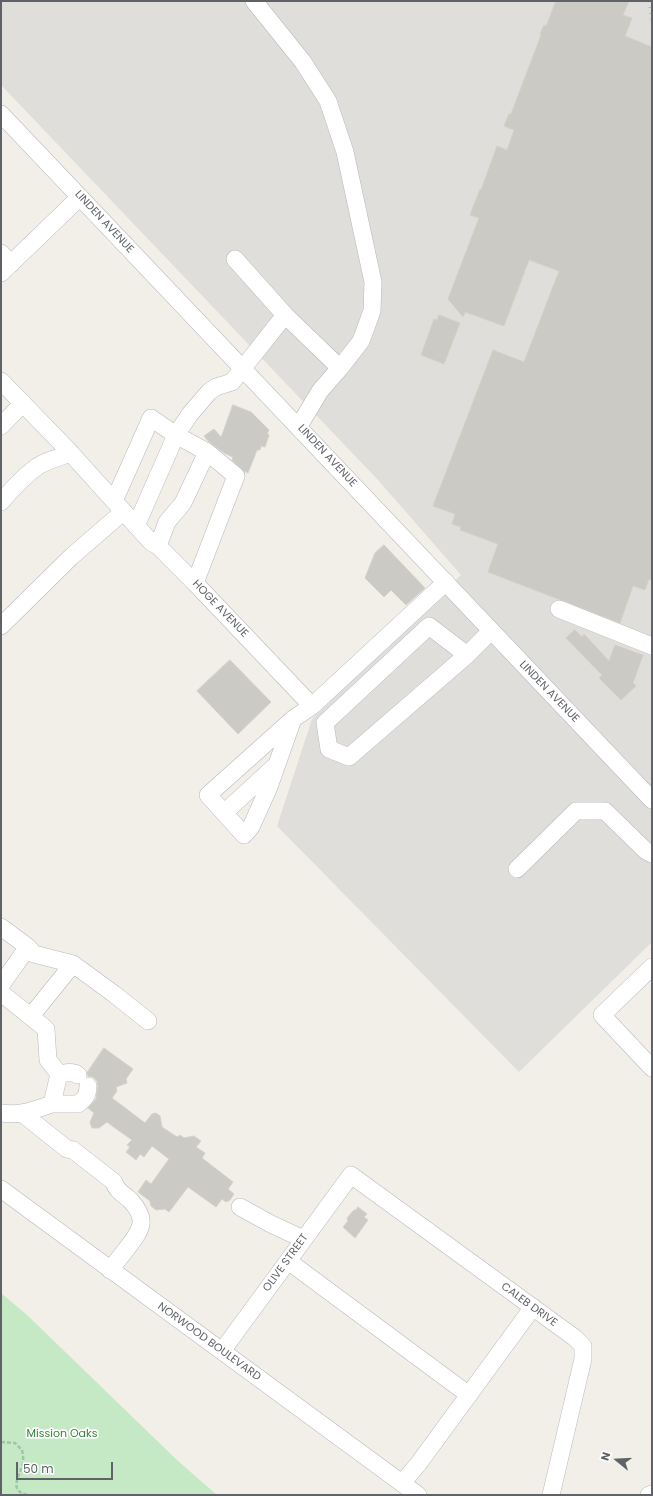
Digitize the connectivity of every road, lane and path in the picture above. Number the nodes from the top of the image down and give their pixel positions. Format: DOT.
graph roads {
  1 [pos="254,1"];
  2 [pos="3,119"];
  3 [pos="80,197"];
  4 [pos="234,259"];
  5 [pos="4,263"];
  6 [pos="285,315"];
  7 [pos="242,368"];
  8 [pos="340,368"];
  9 [pos="1,381"];
  10 [pos="23,403"];
  11 [pos="1,426"];
  12 [pos="299,426"];
  13 [pos="176,435"];
  14 [pos="207,452"];
  15 [pos="71,453"];
  16 [pos="1,502"];
  17 [pos="118,506"];
  18 [pos="136,526"];
  19 [pos="158,546"];
  20 [pos="446,582"];
  21 [pos="195,583"];
  22 [pos="559,609"];
  23 [pos="1,626"];
  24 [pos="492,631"];
  25 [pos="652,646"];
  26 [pos="467,655"];
  27 [pos="312,706"];
  28 [pos="293,719"];
  29 [pos="276,766"];
  30 [pos="652,800"];
  31 [pos="224,813"];
  32 [pos="650,850"];
  33 [pos="517,869"];
  34 [pos="1,927"];
  35 [pos="28,947"];
  36 [pos="73,964"];
  37 [pos="652,967"];
  38 [pos="1,984"];
  39 [pos="1,993"];
  40 [pos="30,1016"];
  41 [pos="148,1021"];
  42 [pos="652,1068"];
  43 [pos="59,1074"];
  44 [pos="52,1104"];
  45 [pos="1,1113"];
  46 [pos="24,1114"];
  47 [pos="351,1175"];
  48 [pos="1,1189"];
  49 [pos="240,1207"];
  50 [pos="303,1239"];
  51 [pos="288,1260"];
  52 [pos="110,1270"];
  53 [pos="533,1307"];
  54 [pos="222,1351"];
  55 [pos="469,1395"];
  56 [pos="1,1442"];
  57 [pos="402,1484"];
  58 [pos="652,1494"];
  59 [pos="28,1495"];
  60 [pos="418,1495"];
  61 [pos="551,1495"];
  62 [pos="649,1495"];
  1 -- 8 [label="street"];
  2 -- 3 [label="street, LINDEN AVENUE"];
  3 -- 5 [label="street"];
  3 -- 7 [label="street, LINDEN AVENUE"];
  4 -- 6 [label="street"];
  6 -- 7 [label="street"];
  6 -- 8 [label="street"];
  7 -- 12 [label="street, LINDEN AVENUE"];
  7 -- 13 [label="street"];
  8 -- 12 [label="street"];
  9 -- 10 [label="street, HOGE AVENUE"];
  10 -- 11 [label="street"];
  10 -- 15 [label="street, HOGE AVENUE"];
  12 -- 20 [label="street, LINDEN AVENUE"];
  13 -- 14 [label="street"];
  13 -- 17 [label="street"];
  13 -- 18 [label="street"];
  14 -- 19 [label="street"];
  14 -- 21 [label="street"];
  15 -- 16 [label="street"];
  15 -- 17 [label="street, HOGE AVENUE"];
  17 -- 18 [label="street, HOGE AVENUE"];
  17 -- 23 [label="street"];
  18 -- 19 [label="street, HOGE AVENUE"];
  19 -- 21 [label="street, HOGE AVENUE"];
  20 -- 24 [label="street, LINDEN AVENUE"];
  20 -- 27 [label="street"];
  21 -- 27 [label="street, HOGE AVENUE"];
  22 -- 25 [label="street"];
  24 -- 26 [label="street"];
  24 -- 30 [label="street, LINDEN AVENUE"];
  26 -- 26 [label="street"];
  27 -- 28 [label="street"];
  28 -- 29 [label="street"];
  28 -- 31 [label="street"];
  29 -- 31 [label="street"];
  29 -- 31 [label="street"];
  32 -- 33 [label="street"];
  34 -- 35 [label="street"];
  35 -- 36 [label="street"];
  35 -- 38 [label="street"];
  36 -- 40 [label="street"];
  36 -- 41 [label="street"];
  37 -- 42 [label="street"];
  39 -- 40 [label="street"];
  40 -- 43 [label="street"];
  43 -- 44 [label="street"];
  43 -- 44 [label="street"];
  44 -- 46 [label="street"];
  45 -- 46 [label="street"];
  46 -- 52 [label="street"];
  47 -- 50 [label="street, OLIVE STREET"];
  47 -- 53 [label="street, CALEB DRIVE"];
  48 -- 52 [label="street, NORWOOD BOULEVARD"];
  49 -- 50 [label="street"];
  50 -- 51 [label="street, OLIVE STREET"];
  51 -- 54 [label="street, OLIVE STREET"];
  51 -- 55 [label="street"];
  52 -- 54 [label="street, NORWOOD BOULEVARD"];
  53 -- 55 [label="street"];
  53 -- 61 [label="street, CALEB DRIVE"];
  54 -- 57 [label="street, NORWOOD BOULEVARD"];
  55 -- 57 [label="street"];
  56 -- 59 [label="path"];
  57 -- 60 [label="street, NORWOOD BOULEVARD"];
  58 -- 62 [label="street"];
}
